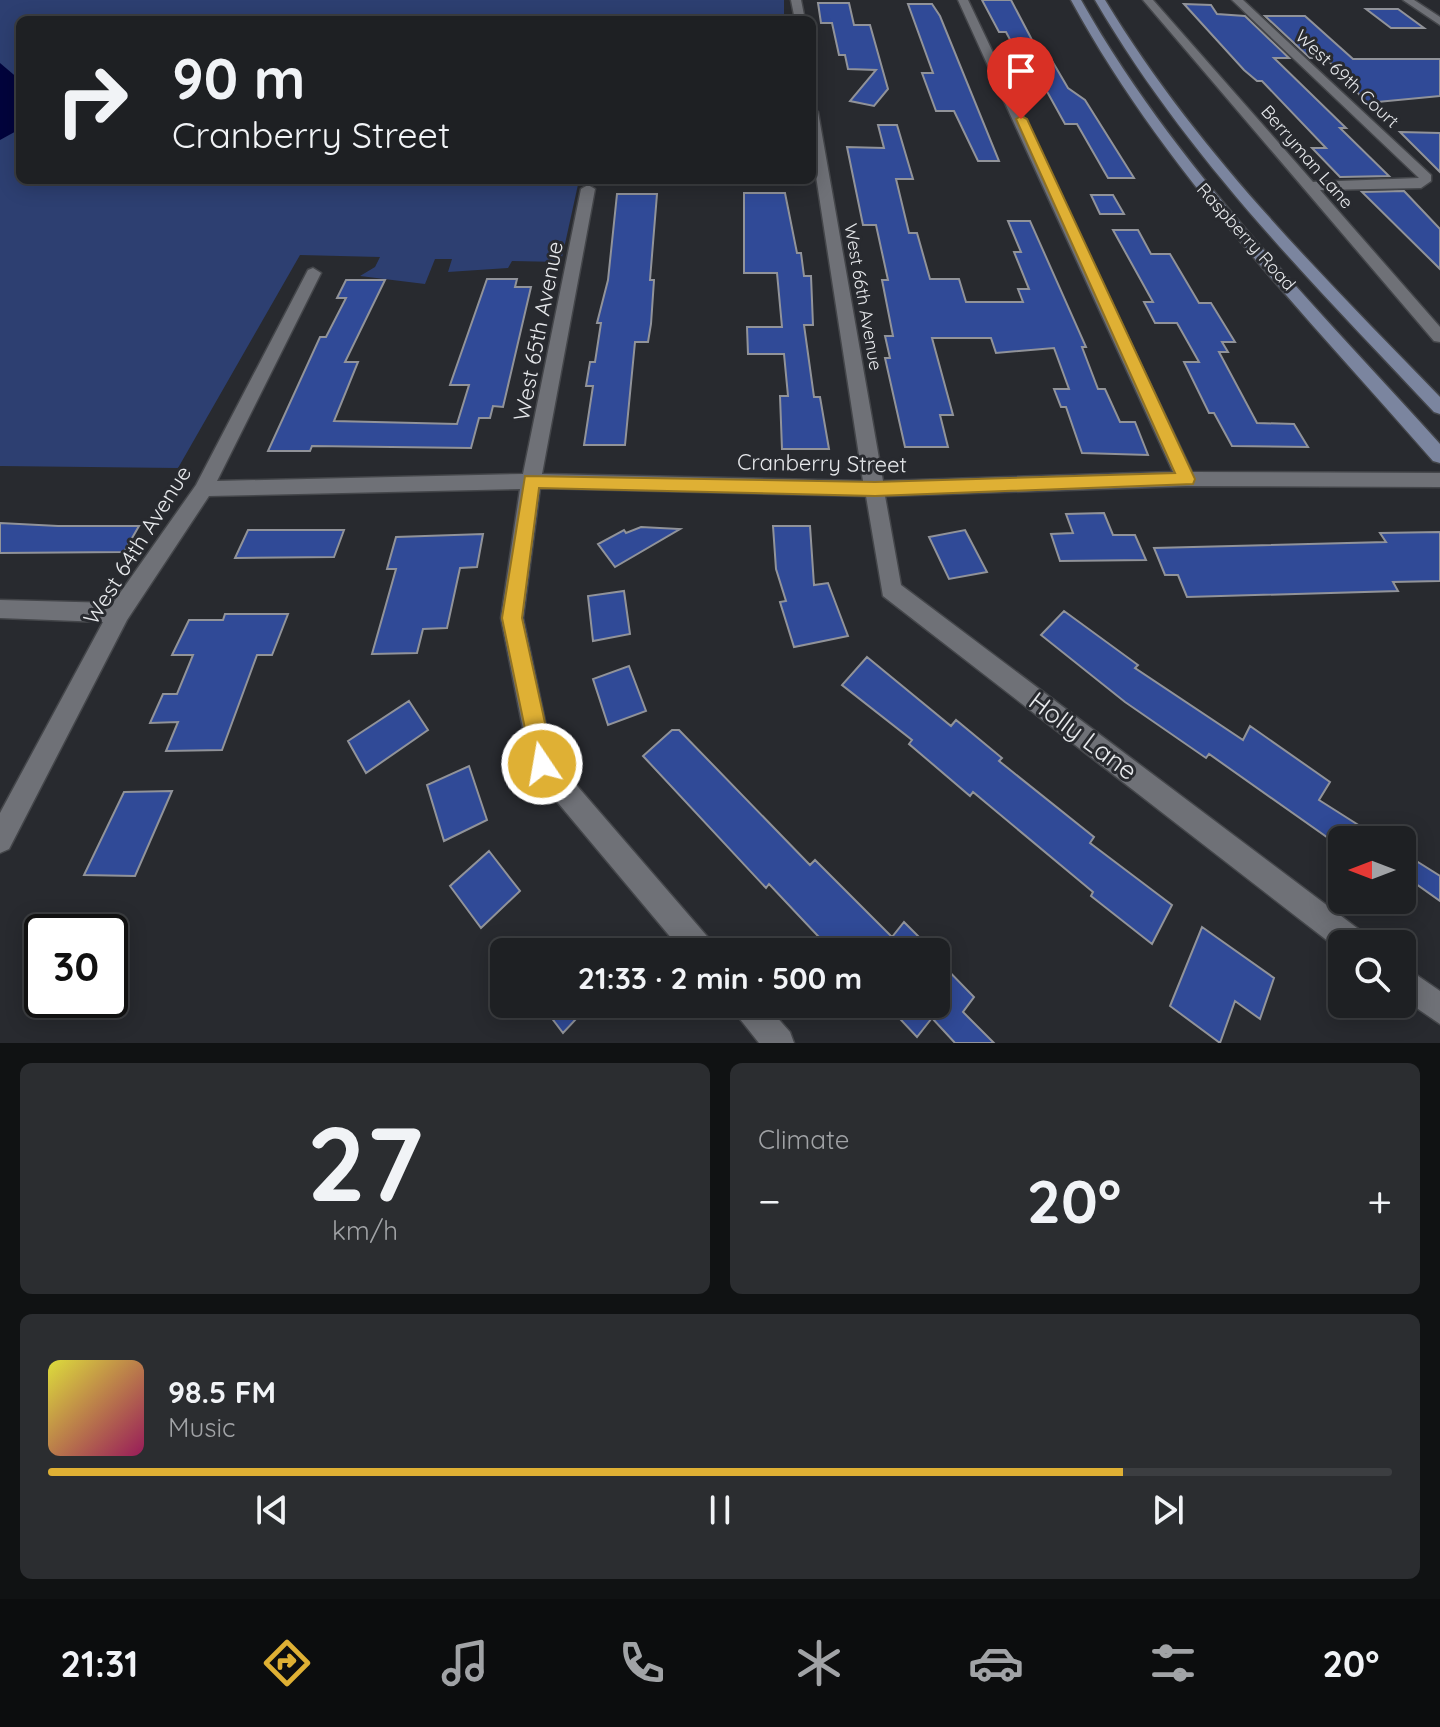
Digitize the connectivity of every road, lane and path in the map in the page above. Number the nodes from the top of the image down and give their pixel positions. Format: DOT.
graph roads {
  1 [pos="963,0"];
  2 [pos="1076,0"];
  3 [pos="1100,0"];
  4 [pos="1148,0"];
  5 [pos="1237,0"];
  6 [pos="1408,0"];
  7 [pos="1440,22"];
  8 [pos="816,136"];
  9 [pos="1308,186"];
  10 [pos="588,189"];
  11 [pos="313,273"];
  12 [pos="1440,337"];
  13 [pos="1440,408"];
  14 [pos="1440,456"];
  15 [pos="1186,479"];
  16 [pos="1440,480"];
  17 [pos="531,481"];
  18 [pos="203,489"];
  19 [pos="875,489"];
  20 [pos="0,609"];
  21 [pos="119,613"];
  22 [pos="0,840"];
  23 [pos="1337,930"];
  24 [pos="690,938"];
  25 [pos="1416,991"];
  26 [pos="1440,1009"];
  27 [pos="758,1018"];
  28 [pos="779,1043"];
  1 -- 15 [label="street"];
  2 -- 14 [label="main road, Raspberry Road"];
  3 -- 13 [label="main road, Raspberry Road"];
  4 -- 9 [label="street, Berryman Lane"];
  5 -- 9 [label="street, West 69th Court"];
  6 -- 7 [label="street"];
  8 -- 19 [label="street, West 66th Avenue"];
  9 -- 12 [label="street, Berryman Lane"];
  10 -- 17 [label="street, West 65th Avenue"];
  11 -- 18 [label="street, West 64th Avenue"];
  15 -- 16 [label="street, Cranberry Street"];
  15 -- 19 [label="street, Cranberry Street"];
  17 -- 18 [label="street, Cranberry Street"];
  17 -- 19 [label="street, Cranberry Street"];
  17 -- 24 [label="street, West 65th Avenue"];
  18 -- 21 [label="street, West 64th Avenue"];
  19 -- 23 [label="street, Holly Lane"];
  20 -- 21 [label="street"];
  21 -- 22 [label="street, West 64th Avenue"];
  25 -- 26 [label="street"];
  27 -- 28 [label="street"];
}
